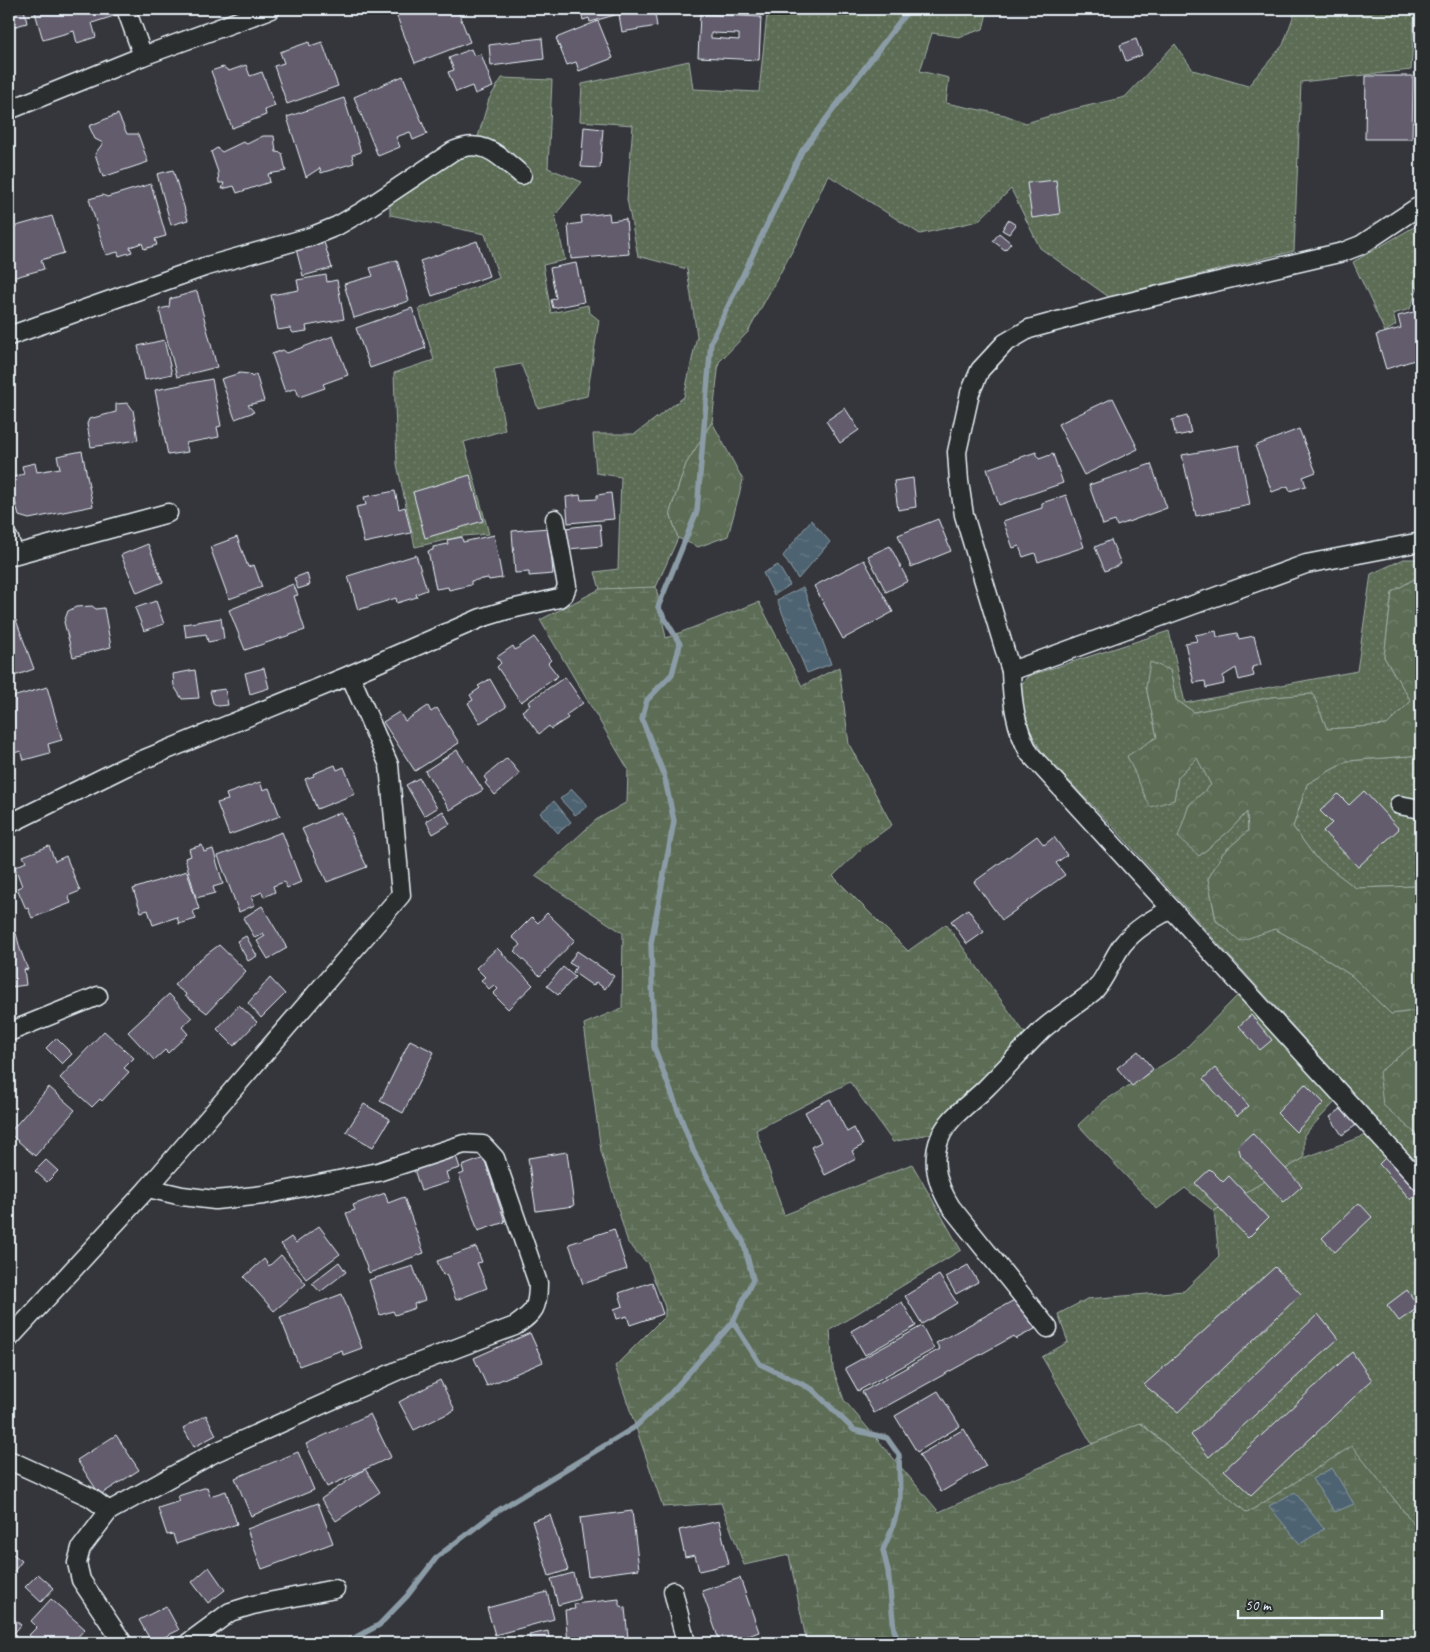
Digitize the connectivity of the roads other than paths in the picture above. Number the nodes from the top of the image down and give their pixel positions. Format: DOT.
graph roads {
  1 [pos="126,9"];
  2 [pos="271,9"];
  3 [pos="143,56"];
  4 [pos="9,110"];
  5 [pos="522,175"];
  6 [pos="1421,205"];
  7 [pos="9,336"];
  8 [pos="168,513"];
  9 [pos="555,519"];
  10 [pos="1421,542"];
  11 [pos="10,549"];
  12 [pos="1010,671"];
  13 [pos="350,675"];
  14 [pos="1399,805"];
  15 [pos="1421,809"];
  16 [pos="9,824"];
  17 [pos="1170,909"];
  18 [pos="98,996"];
  19 [pos="9,1032"];
  20 [pos="1421,1182"];
  21 [pos="148,1188"];
  22 [pos="1048,1328"];
  23 [pos="9,1339"];
  24 [pos="9,1460"];
  25 [pos="109,1511"];
  26 [pos="335,1589"];
  27 [pos="673,1592"];
  28 [pos="123,1643"];
  29 [pos="188,1643"];
  30 [pos="686,1643"];
  1 -- 3 [label="street"];
  2 -- 3 [label="street"];
  3 -- 4 [label="street"];
  5 -- 7 [label="street"];
  6 -- 12 [label="street"];
  8 -- 11 [label="street"];
  9 -- 13 [label="street"];
  10 -- 12 [label="street"];
  12 -- 17 [label="street"];
  13 -- 16 [label="street"];
  13 -- 21 [label="street"];
  14 -- 15 [label="street"];
  17 -- 20 [label="street"];
  17 -- 22 [label="street"];
  18 -- 19 [label="street"];
  21 -- 23 [label="street"];
  21 -- 25 [label="street"];
  24 -- 25 [label="street"];
  25 -- 28 [label="street"];
  26 -- 29 [label="street"];
  27 -- 30 [label="street"];
}
